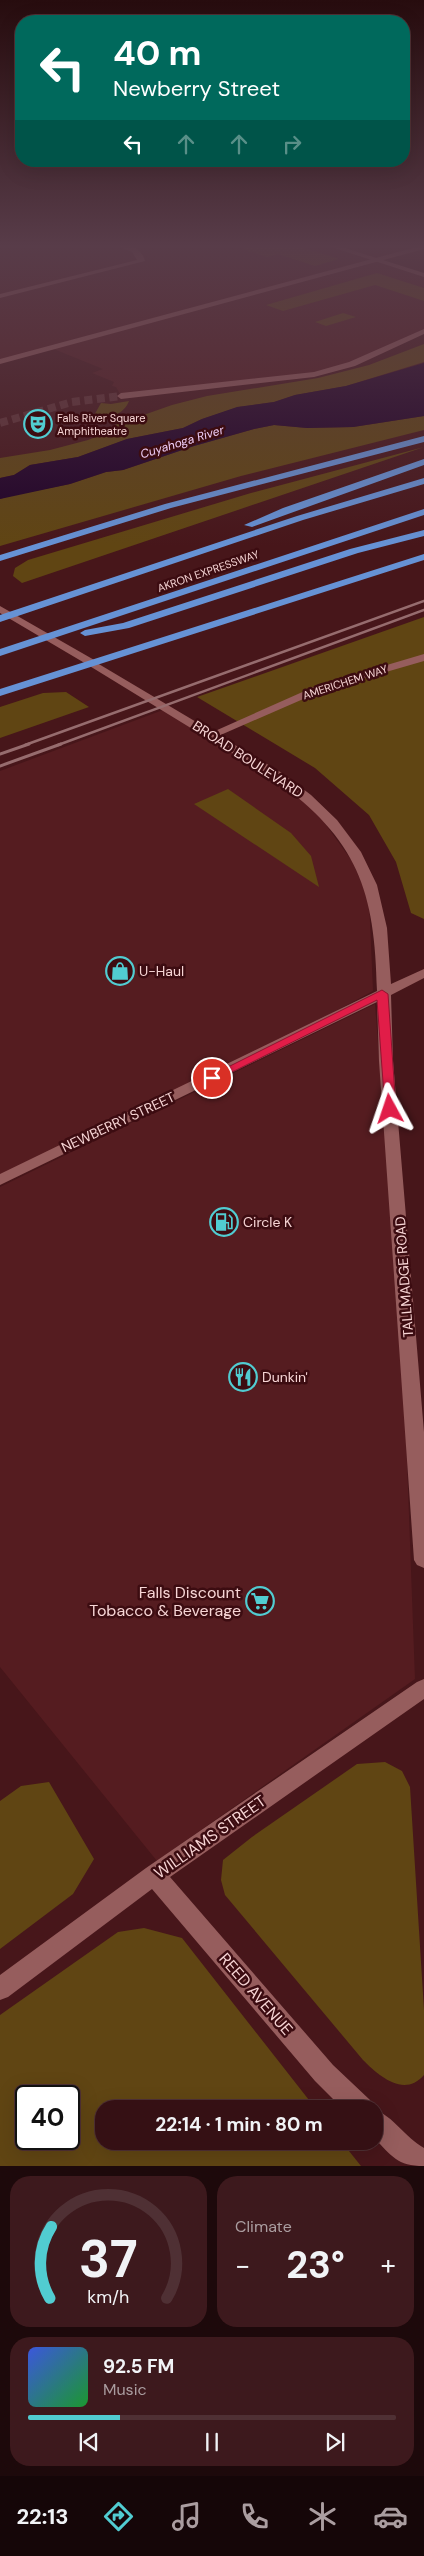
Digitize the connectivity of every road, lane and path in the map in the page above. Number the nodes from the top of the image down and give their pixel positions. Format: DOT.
graph roads {
  1 [pos="66,344"];
  2 [pos="395,344"];
  3 [pos="0,362"];
  4 [pos="121,396"];
  5 [pos="424,439"];
  6 [pos="424,462"];
  7 [pos="424,482"];
  8 [pos="424,512"];
  9 [pos="424,533"];
  10 [pos="424,557"];
  11 [pos="0,558"];
  12 [pos="142,570"];
  13 [pos="0,609"];
  14 [pos="0,619"];
  15 [pos="32,643"];
  16 [pos="0,653"];
  17 [pos="424,657"];
  18 [pos="92,663"];
  19 [pos="0,693"];
  20 [pos="212,735"];
  21 [pos="424,972"];
  22 [pos="382,994"];
  23 [pos="0,1180"];
  24 [pos="424,1560"];
  25 [pos="424,1688"];
  26 [pos="154,1875"];
  27 [pos="0,1989"];
  28 [pos="352,2100"];
  29 [pos="383,2130"];
  30 [pos="424,2162"];
  1 -- 3 [label="street"];
  2 -- 4 [label="street"];
  5 -- 11 [label="highway"];
  6 -- 12 [label="highway"];
  7 -- 12 [label="highway, AKRON EXPRESSWAY"];
  8 -- 15 [label="highway, AKRON EXPRESSWAY"];
  9 -- 15 [label="highway"];
  10 -- 18 [label="highway"];
  12 -- 14 [label="highway, AKRON EXPRESSWAY"];
  13 -- 18 [label="street, BROAD BOULEVARD"];
  15 -- 16 [label="highway, AKRON EXPRESSWAY"];
  17 -- 20 [label="street, AMERICHEM WAY"];
  18 -- 19 [label="highway"];
  18 -- 20 [label="street, BROAD BOULEVARD"];
  20 -- 22 [label="street, BROAD BOULEVARD"];
  21 -- 22 [label="street, NEWBERRY STREET"];
  22 -- 23 [label="street, NEWBERRY STREET"];
  22 -- 24 [label="street, TALLMADGE ROAD"];
  25 -- 26 [label="street, WILLIAMS STREET"];
  26 -- 27 [label="street, WILLIAMS STREET"];
  26 -- 28 [label="street, REED AVENUE"];
  29 -- 30 [label="street"];
}
